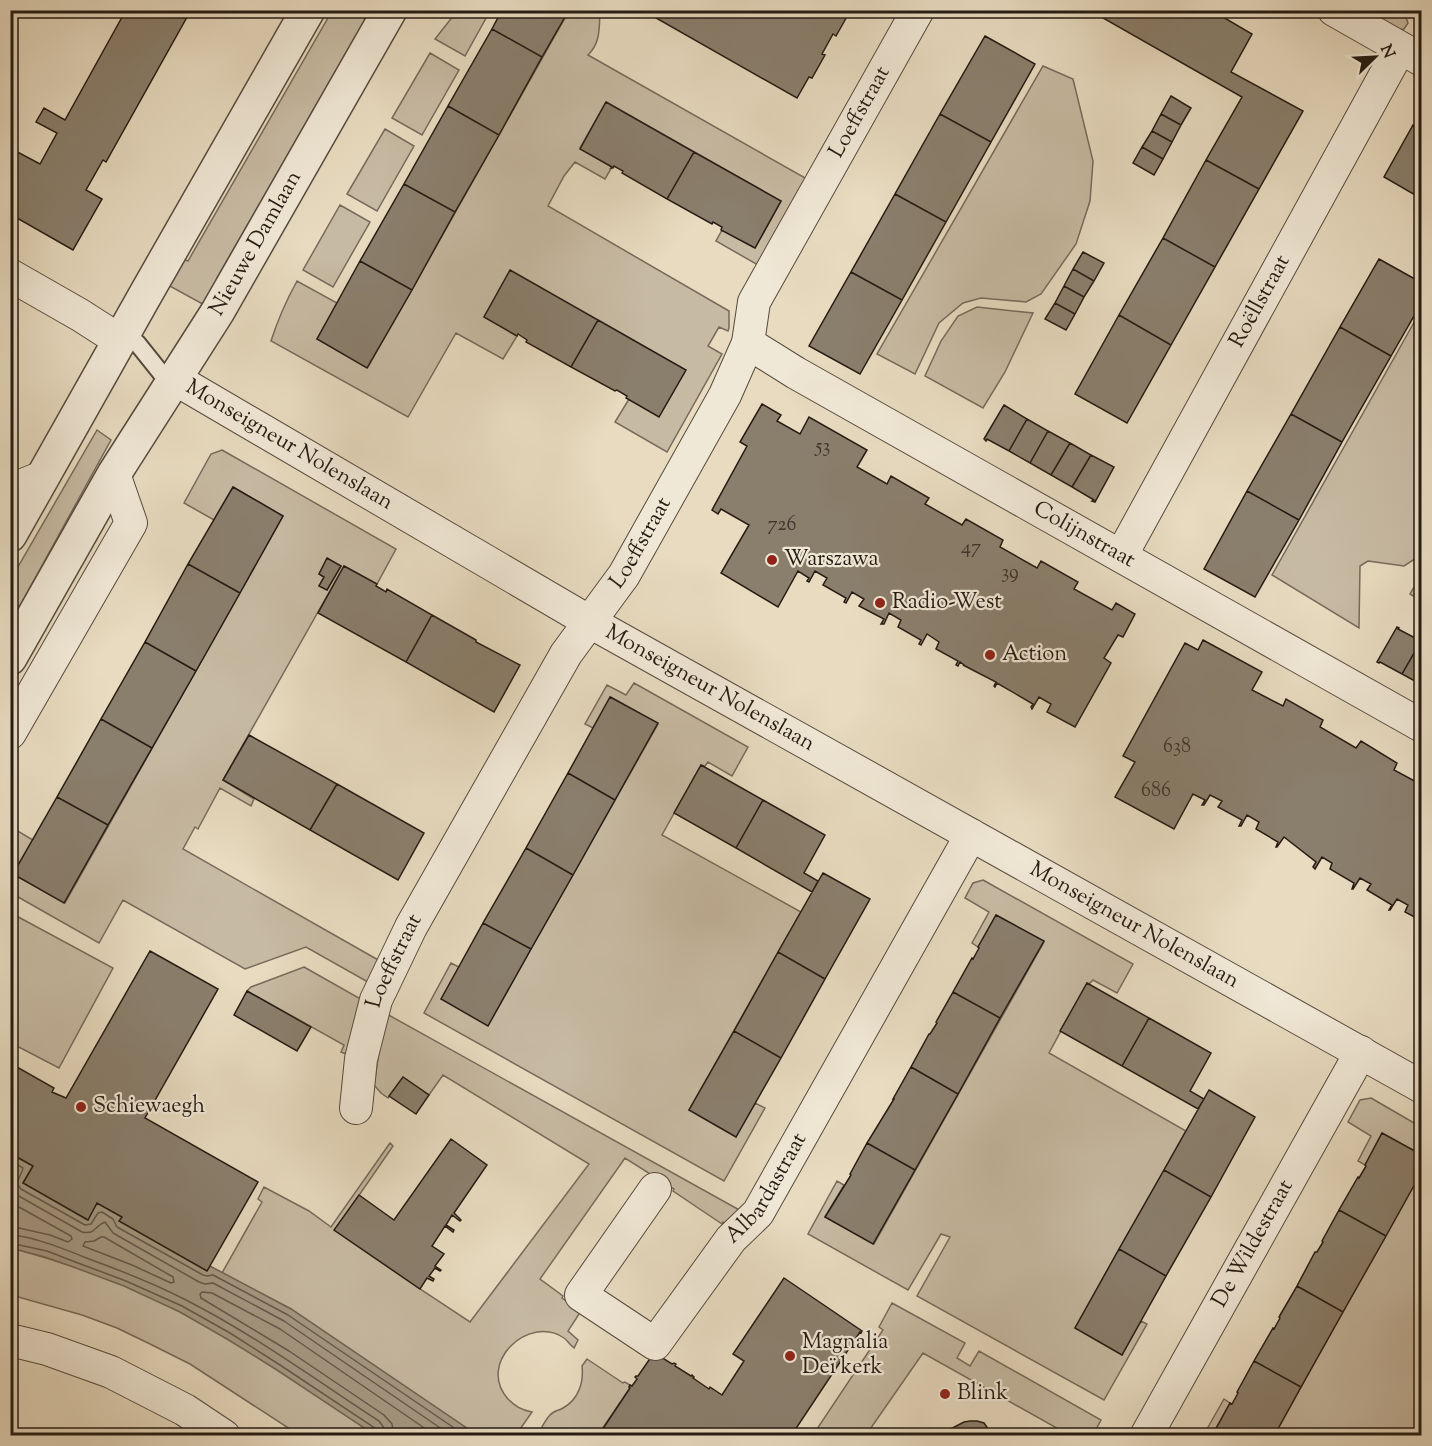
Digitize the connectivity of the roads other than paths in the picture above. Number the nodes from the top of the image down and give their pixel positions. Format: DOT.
graph roads {
  1 [pos="308,10"];
  2 [pos="390,10"];
  3 [pos="918,10"];
  4 [pos="1334,10"];
  5 [pos="1411,54"];
  6 [pos="10,275"];
  7 [pos="119,339"];
  8 [pos="748,343"];
  9 [pos="175,379"];
  10 [pos="114,474"];
  11 [pos="42,477"];
  12 [pos="10,490"];
  13 [pos="10,535"];
  14 [pos="1121,556"];
  15 [pos="590,622"];
  16 [pos="10,658"];
  17 [pos="1422,726"];
  18 [pos="10,733"];
  19 [pos="971,835"];
  20 [pos="1361,1052"];
  21 [pos="1422,1087"];
  22 [pos="356,1108"];
  23 [pos="655,1189"];
  24 [pos="10,1340"];
  25 [pos="1146,1435"];
  26 [pos="224,1436"];
  1 -- 7 [label="street"];
  2 -- 9 [label="street, Nieuwe Damlaan"];
  3 -- 8 [label="street, Loeffstraat"];
  4 -- 5 [label="street"];
  5 -- 14 [label="street, Roëllstraat"];
  6 -- 7 [label="street, Monseigneur Nolenslaan"];
  7 -- 9 [label="lane, Monseigneur Nolenslaan"];
  7 -- 11 [label="street"];
  8 -- 14 [label="street, Colijnstraat"];
  8 -- 15 [label="street, Loeffstraat"];
  9 -- 10 [label="street, Nieuwe Damlaan"];
  9 -- 15 [label="street, Monseigneur Nolenslaan"];
  10 -- 16 [label="street, Nieuwe Damlaan"];
  10 -- 18 [label="street"];
  11 -- 12 [label="street"];
  11 -- 13 [label="street"];
  14 -- 17 [label="street, Colijnstraat"];
  15 -- 19 [label="street, Monseigneur Nolenslaan"];
  15 -- 22 [label="street, Loeffstraat"];
  19 -- 20 [label="street, Monseigneur Nolenslaan"];
  19 -- 23 [label="street, Albardastraat"];
  20 -- 21 [label="street, Monseigneur Nolenslaan"];
  20 -- 25 [label="street, De Wildestraat"];
  24 -- 26 [label="street"];
}
